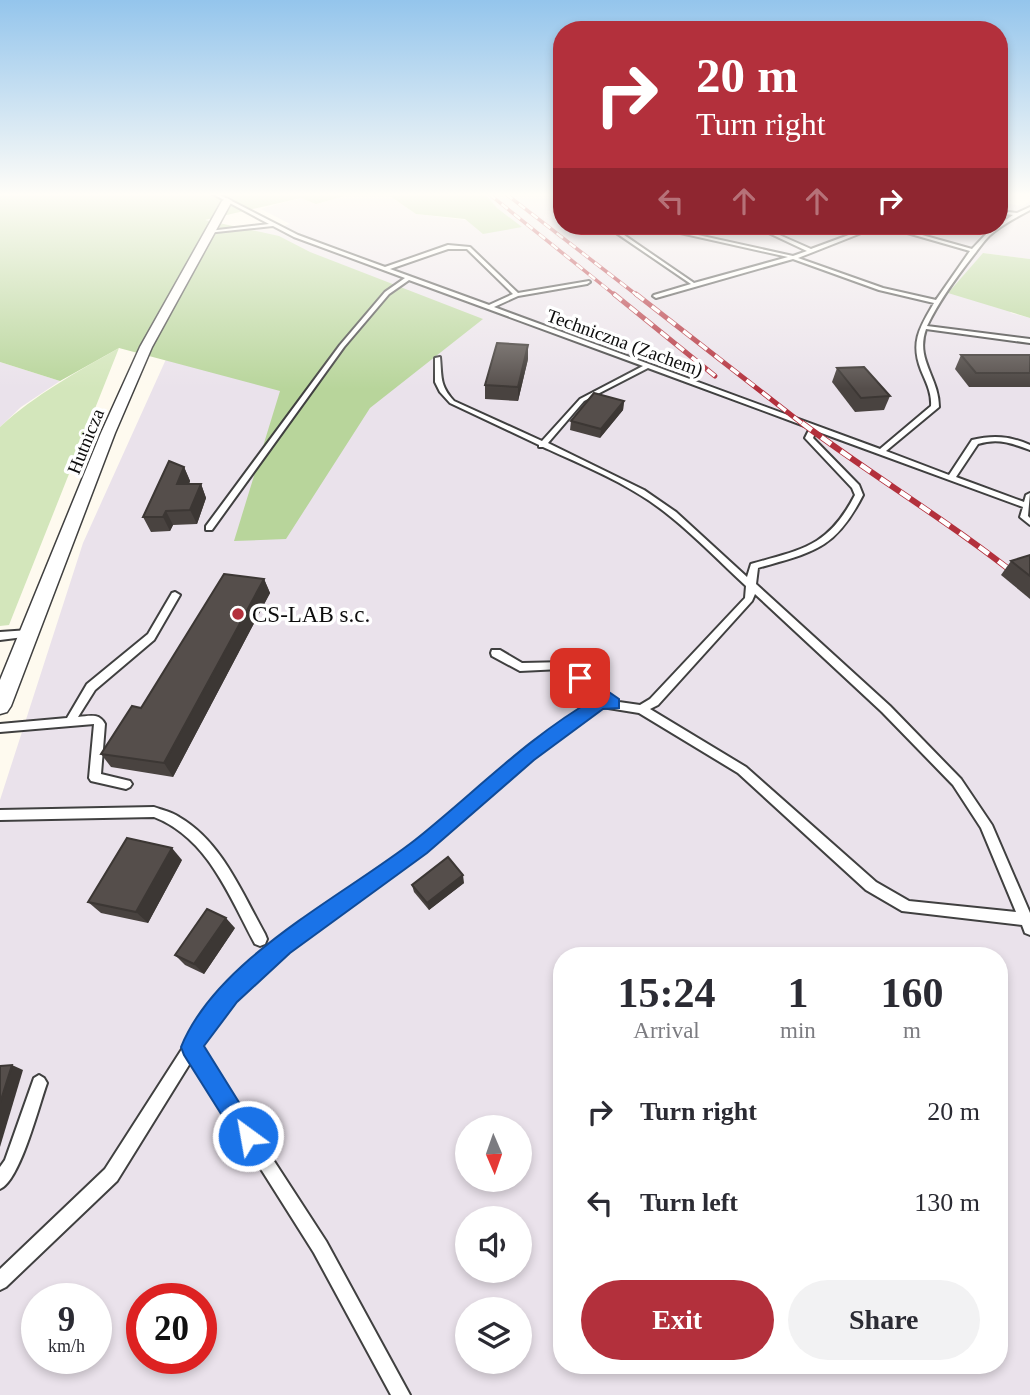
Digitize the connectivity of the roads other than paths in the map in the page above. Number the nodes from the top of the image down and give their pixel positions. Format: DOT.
graph roads {
  1 [pos="194,259"];
  2 [pos="359,259"];
  3 [pos="413,259"];
  4 [pos="479,259"];
  5 [pos="657,259"];
  6 [pos="787,259"];
  7 [pos="801,259"];
  8 [pos="969,259"];
  9 [pos="384,269"];
  10 [pos="408,278"];
  11 [pos="587,282"];
  12 [pos="692,283"];
  13 [pos="516,295"];
  14 [pos="656,296"];
  15 [pos="937,302"];
  16 [pos="488,308"];
  17 [pos="924,327"];
  18 [pos="1030,341"];
  19 [pos="438,358"];
  20 [pos="646,367"];
  21 [pos="814,427"];
  22 [pos="542,445"];
  23 [pos="1030,448"];
  24 [pos="881,451"];
  25 [pos="951,478"];
  26 [pos="1030,495"];
  27 [pos="1029,507"];
  28 [pos="1030,522"];
  29 [pos="209,528"];
  30 [pos="751,586"];
  31 [pos="175,595"];
  32 [pos="29,634"];
  33 [pos="0,636"];
  34 [pos="496,653"];
  35 [pos="614,703"];
  36 [pos="0,706"];
  37 [pos="641,709"];
  38 [pos="70,722"];
  39 [pos="0,728"];
  40 [pos="126,784"];
  41 [pos="0,815"];
  42 [pos="1028,923"];
  43 [pos="260,939"];
  44 [pos="192,1047"];
  45 [pos="38,1083"];
  46 [pos="0,1181"];
  47 [pos="0,1281"];
  48 [pos="401,1395"];
  1 -- 32 [label="street, Hutnicza"];
  2 -- 9 [label="lane, Techniczna (Zachem)"];
  3 -- 9 [label="lane"];
  4 -- 13 [label="lane"];
  5 -- 12 [label="lane"];
  6 -- 12 [label="lane"];
  7 -- 15 [label="lane"];
  8 -- 15 [label="lane"];
  9 -- 10 [label="lane, Techniczna (Zachem)"];
  10 -- 16 [label="lane, Techniczna (Zachem)"];
  10 -- 29 [label="lane"];
  11 -- 13 [label="lane"];
  12 -- 14 [label="lane"];
  13 -- 16 [label="lane"];
  15 -- 17 [label="lane"];
  16 -- 20 [label="lane, Techniczna (Zachem)"];
  17 -- 18 [label="lane"];
  17 -- 24 [label="lane"];
  19 -- 22 [label="lane"];
  20 -- 21 [label="lane, Techniczna (Zachem)"];
  20 -- 22 [label="lane"];
  21 -- 24 [label="lane, Techniczna (Zachem)"];
  21 -- 30 [label="lane"];
  22 -- 30 [label="lane"];
  23 -- 25 [label="lane"];
  24 -- 25 [label="lane, Techniczna (Zachem)"];
  25 -- 27 [label="lane, Techniczna (Zachem)"];
  26 -- 27 [label="lane"];
  27 -- 28 [label="lane"];
  30 -- 37 [label="lane"];
  30 -- 42 [label="lane"];
  31 -- 38 [label="lane"];
  32 -- 33 [label="lane"];
  32 -- 36 [label="street, Hutnicza"];
  34 -- 35 [label="lane"];
  35 -- 37 [label="lane"];
  35 -- 44 [label="lane"];
  37 -- 42 [label="lane"];
  38 -- 39 [label="lane"];
  38 -- 40 [label="lane"];
  41 -- 43 [label="lane"];
  44 -- 47 [label="lane"];
  44 -- 48 [label="lane"];
  45 -- 46 [label="lane"];
}
